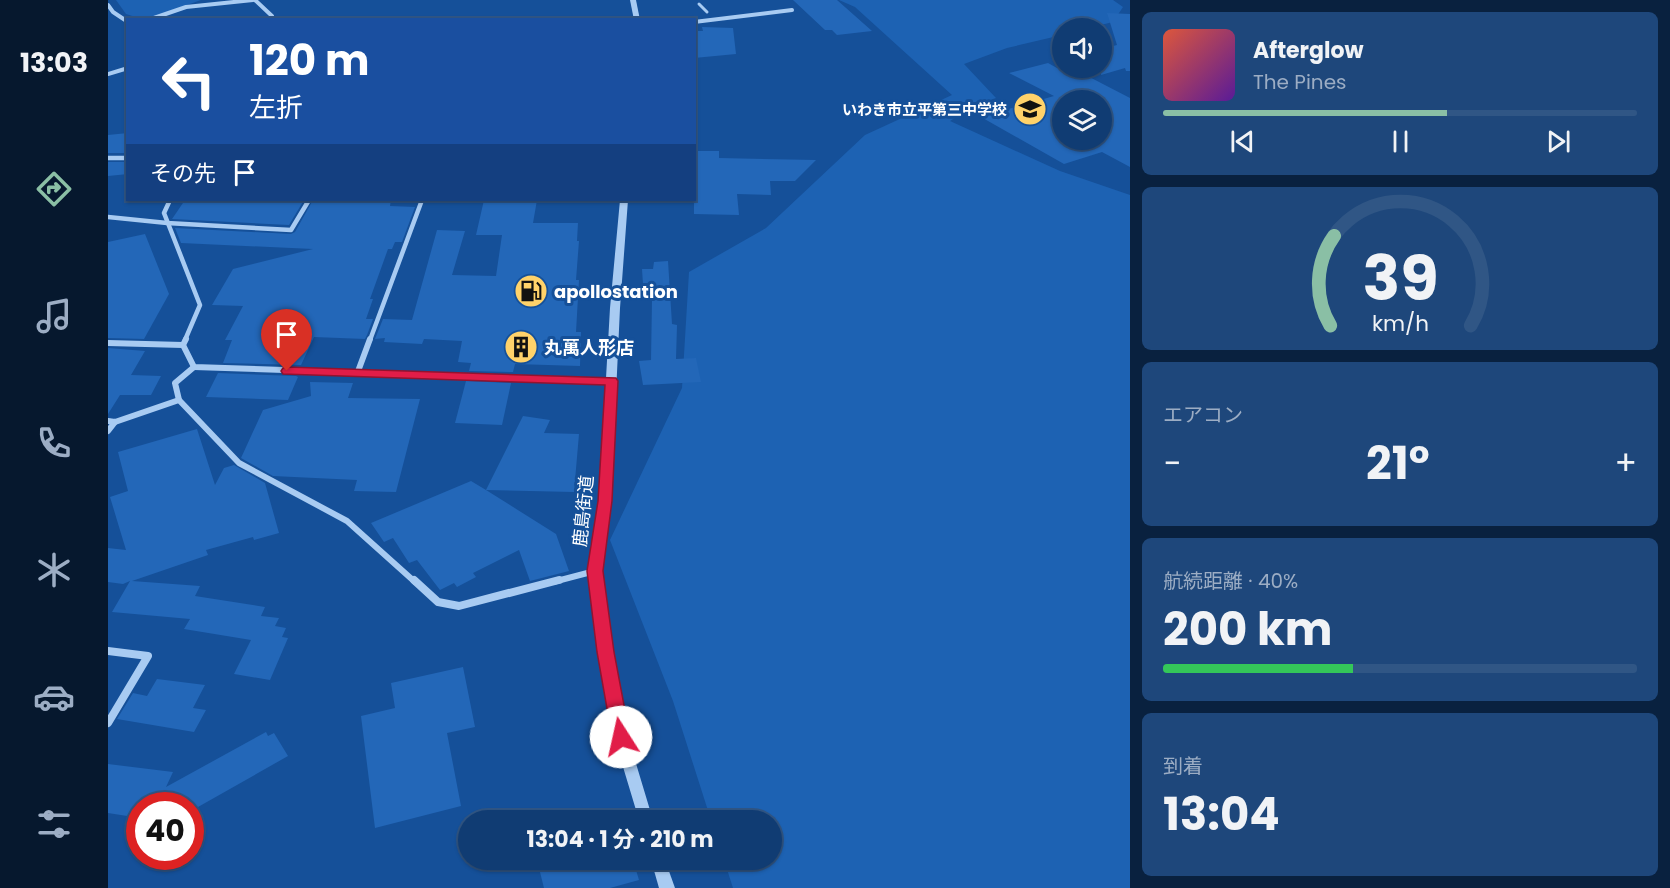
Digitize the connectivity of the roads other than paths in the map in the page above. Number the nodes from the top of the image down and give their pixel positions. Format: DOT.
graph roads {
  1 [pos="254,0"];
  2 [pos="633,0"];
  3 [pos="698,2"];
  4 [pos="108,5"];
  5 [pos="792,10"];
  6 [pos="707,12"];
  7 [pos="272,16"];
  8 [pos="154,18"];
  9 [pos="637,18"];
  10 [pos="126,21"];
  11 [pos="696,22"];
  12 [pos="126,69"];
  13 [pos="108,74"];
  14 [pos="108,158"];
  15 [pos="126,158"];
  16 [pos="170,201"];
  17 [pos="308,201"];
  18 [pos="422,201"];
  19 [pos="624,201"];
  20 [pos="108,217"];
  21 [pos="167,223"];
  22 [pos="108,343"];
  23 [pos="183,345"];
  24 [pos="194,367"];
  25 [pos="357,374"];
  26 [pos="611,381"];
  27 [pos="178,400"];
  28 [pos="111,422"];
  29 [pos="108,431"];
  30 [pos="595,571"];
  31 [pos="108,651"];
  32 [pos="108,723"];
  33 [pos="643,810"];
  34 [pos="661,870"];
  35 [pos="667,888"];
  1 -- 7 [label="street"];
  1 -- 8 [label="street"];
  2 -- 9 [label="street"];
  3 -- 6 [label="street"];
  4 -- 10 [label="street"];
  5 -- 11 [label="street"];
  12 -- 13 [label="street"];
  14 -- 15 [label="street"];
  16 -- 21 [label="street"];
  17 -- 21 [label="street"];
  18 -- 25 [label="street"];
  19 -- 26 [label="street, 鹿島街道"];
  20 -- 21 [label="street"];
  21 -- 23 [label="street"];
  22 -- 23 [label="street"];
  23 -- 24 [label="street"];
  24 -- 25 [label="street"];
  24 -- 27 [label="street"];
  25 -- 26 [label="street"];
  26 -- 30 [label="street, 鹿島街道"];
  27 -- 28 [label="street"];
  27 -- 30 [label="street"];
  28 -- 29 [label="street"];
  30 -- 33 [label="street, 鹿島街道"];
  31 -- 32 [label="street"];
  34 -- 35 [label="street"];
}
